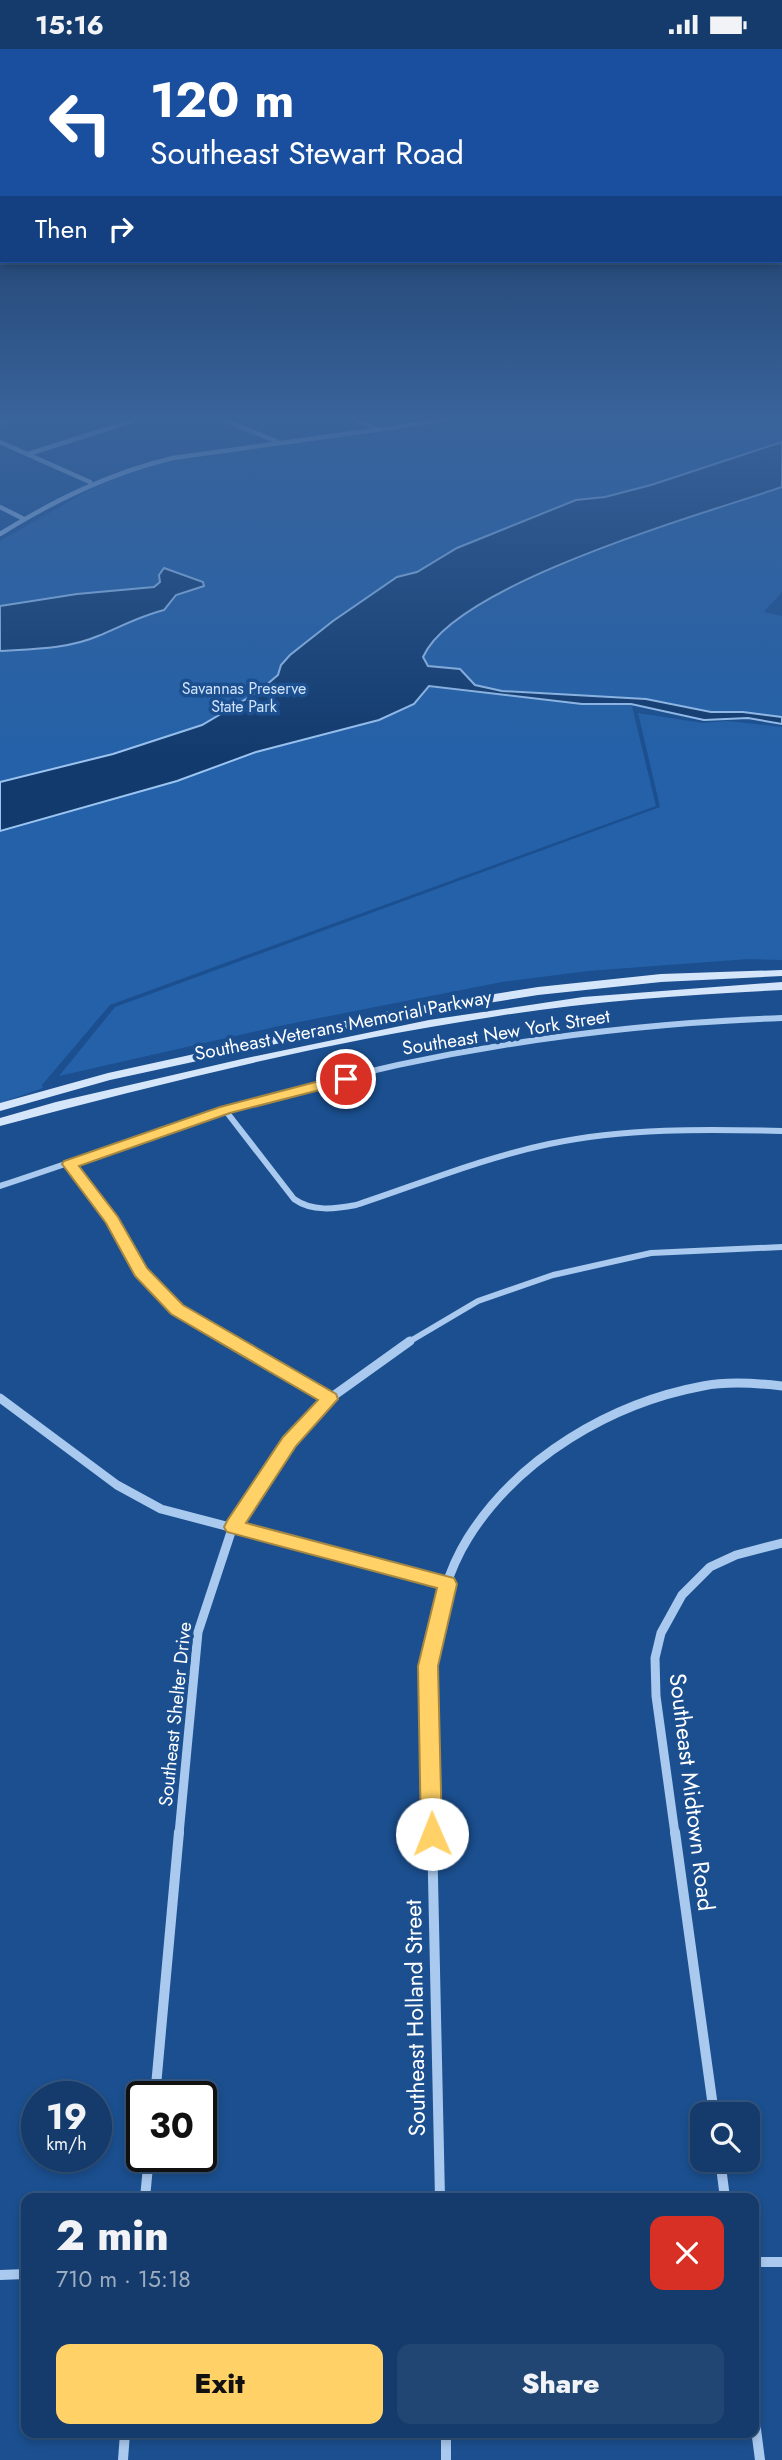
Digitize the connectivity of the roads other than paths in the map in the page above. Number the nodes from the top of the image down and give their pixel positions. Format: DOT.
graph roads {
  1 [pos="782,973"];
  2 [pos="782,986"];
  3 [pos="782,1018"];
  4 [pos="0,1107"];
  5 [pos="225,1110"];
  6 [pos="0,1122"];
  7 [pos="782,1131"];
  8 [pos="69,1164"];
  9 [pos="0,1187"];
  10 [pos="782,1247"];
  11 [pos="782,1386"];
  12 [pos="0,1398"];
  13 [pos="330,1399"];
  14 [pos="233,1527"];
  15 [pos="782,1543"];
  16 [pos="448,1584"];
  17 [pos="156,2081"];
  18 [pos="711,2102"];
  19 [pos="147,2172"];
  20 [pos="722,2172"];
  21 [pos="145,2193"];
  22 [pos="440,2193"];
  23 [pos="724,2193"];
  24 [pos="759,2262"];
  25 [pos="782,2262"];
  26 [pos="21,2274"];
  27 [pos="0,2275"];
  28 [pos="125,2438"];
  29 [pos="446,2438"];
  30 [pos="758,2438"];
  31 [pos="123,2460"];
  32 [pos="446,2460"];
  33 [pos="761,2460"];
  1 -- 4 [label="main road, Southeast Veterans Memorial Parkway"];
  2 -- 6 [label="main road, Southeast Veterans Memorial Parkway"];
  3 -- 5 [label="street, Southeast New York Street"];
  5 -- 7 [label="street"];
  5 -- 8 [label="street, Southeast New York Street"];
  8 -- 9 [label="street, Southeast New York Street"];
  8 -- 13 [label="street"];
  10 -- 13 [label="street, Southeast Shelter Drive"];
  11 -- 16 [label="street, Southeast Holland Street"];
  12 -- 14 [label="street"];
  13 -- 14 [label="street, Southeast Shelter Drive"];
  14 -- 16 [label="street"];
  14 -- 17 [label="street, Southeast Shelter Drive"];
  15 -- 18 [label="street, Southeast Midtown Road"];
  16 -- 22 [label="street, Southeast Holland Street"];
  19 -- 21 [label="street"];
  20 -- 23 [label="street"];
  24 -- 25 [label="street"];
  26 -- 27 [label="street"];
  28 -- 31 [label="street"];
  29 -- 32 [label="street"];
  30 -- 33 [label="street"];
}
